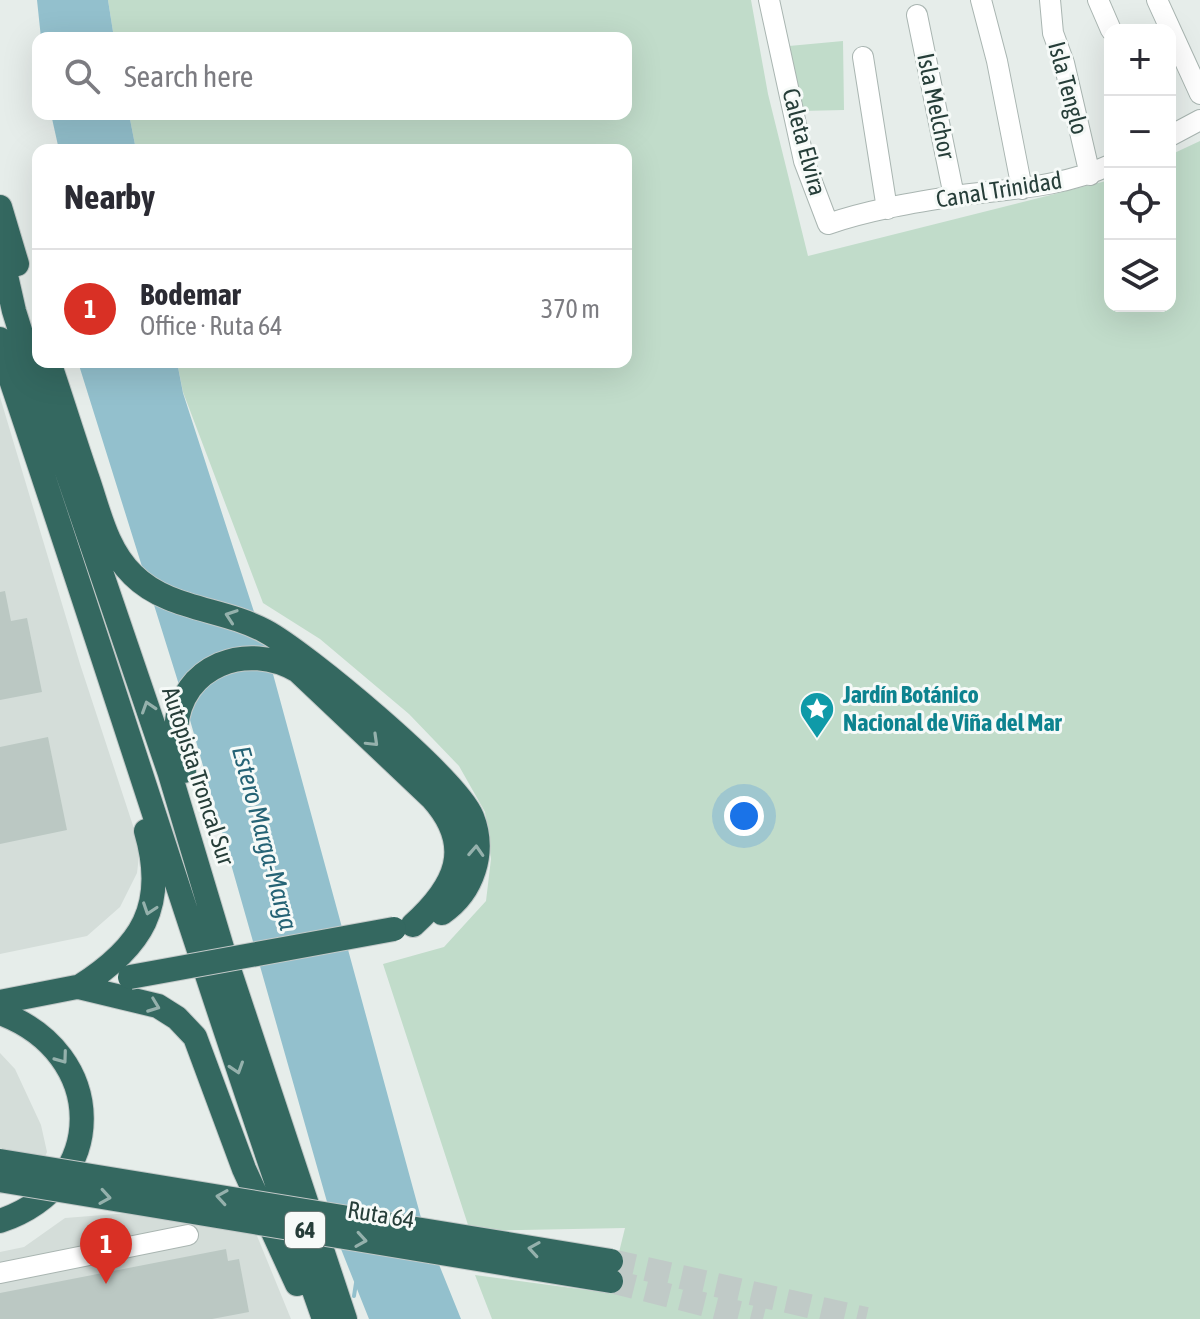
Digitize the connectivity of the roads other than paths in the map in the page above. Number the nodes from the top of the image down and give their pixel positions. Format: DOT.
graph roads {
  1 [pos="769,0"];
  2 [pos="981,0"];
  3 [pos="1050,0"];
  4 [pos="1098,0"];
  5 [pos="1157,0"];
  6 [pos="917,15"];
  7 [pos="1108,24"];
  8 [pos="863,57"];
  9 [pos="1200,94"];
  10 [pos="1200,120"];
  11 [pos="1176,133"];
  12 [pos="1104,168"];
  13 [pos="1090,175"];
  14 [pos="1022,189"];
  15 [pos="954,196"];
  16 [pos="0,207"];
  17 [pos="887,209"];
  18 [pos="0,249"];
  19 [pos="28,318"];
  20 [pos="0,339"];
  21 [pos="45,371"];
  22 [pos="10,377"];
  23 [pos="403,927"];
  24 [pos="79,987"];
  25 [pos="0,1002"];
  26 [pos="0,1013"];
  27 [pos="281,1129"];
  28 [pos="0,1161"];
  29 [pos="0,1180"];
  30 [pos="0,1221"];
  31 [pos="188,1235"];
  32 [pos="0,1273"];
  33 [pos="314,1319"];
  34 [pos="324,1319"];
  35 [pos="345,1319"];
  1 -- 17 [label="street, Caleta Elvira"];
  2 -- 14 [label="street"];
  3 -- 13 [label="street, Isla Tenglo"];
  4 -- 7 [label="street"];
  5 -- 9 [label="street"];
  6 -- 15 [label="street, Isla Melchor"];
  8 -- 17 [label="street"];
  10 -- 11 [label="street"];
  12 -- 13 [label="street, Canal Trinidad"];
  13 -- 14 [label="street, Canal Trinidad"];
  14 -- 15 [label="street, Canal Trinidad"];
  15 -- 17 [label="street, Canal Trinidad"];
  16 -- 19 [label="highway"];
  18 -- 19 [label="highway, Autopista Troncal Sur"];
  20 -- 22 [label="highway"];
  23 -- 21 [label="highway, one-way"];
  27 -- 21 [label="highway, Autopista Troncal Sur, one-way"];
  22 -- 24 [label="highway, one-way"];
  22 -- 34 [label="highway, one-way"];
  23 -- 24 [label="highway, bridge"];
  27 -- 23 [label="highway, one-way"];
  24 -- 25 [label="highway"];
  24 -- 33 [label="highway, one-way"];
  26 -- 30 [label="highway, one-way"];
  27 -- 35 [label="highway, Autopista Troncal Sur"];
  29 -- 28 [label="highway, Ruta 64 / 64, one-way, bridge"];
  31 -- 32 [label="street"];
}
